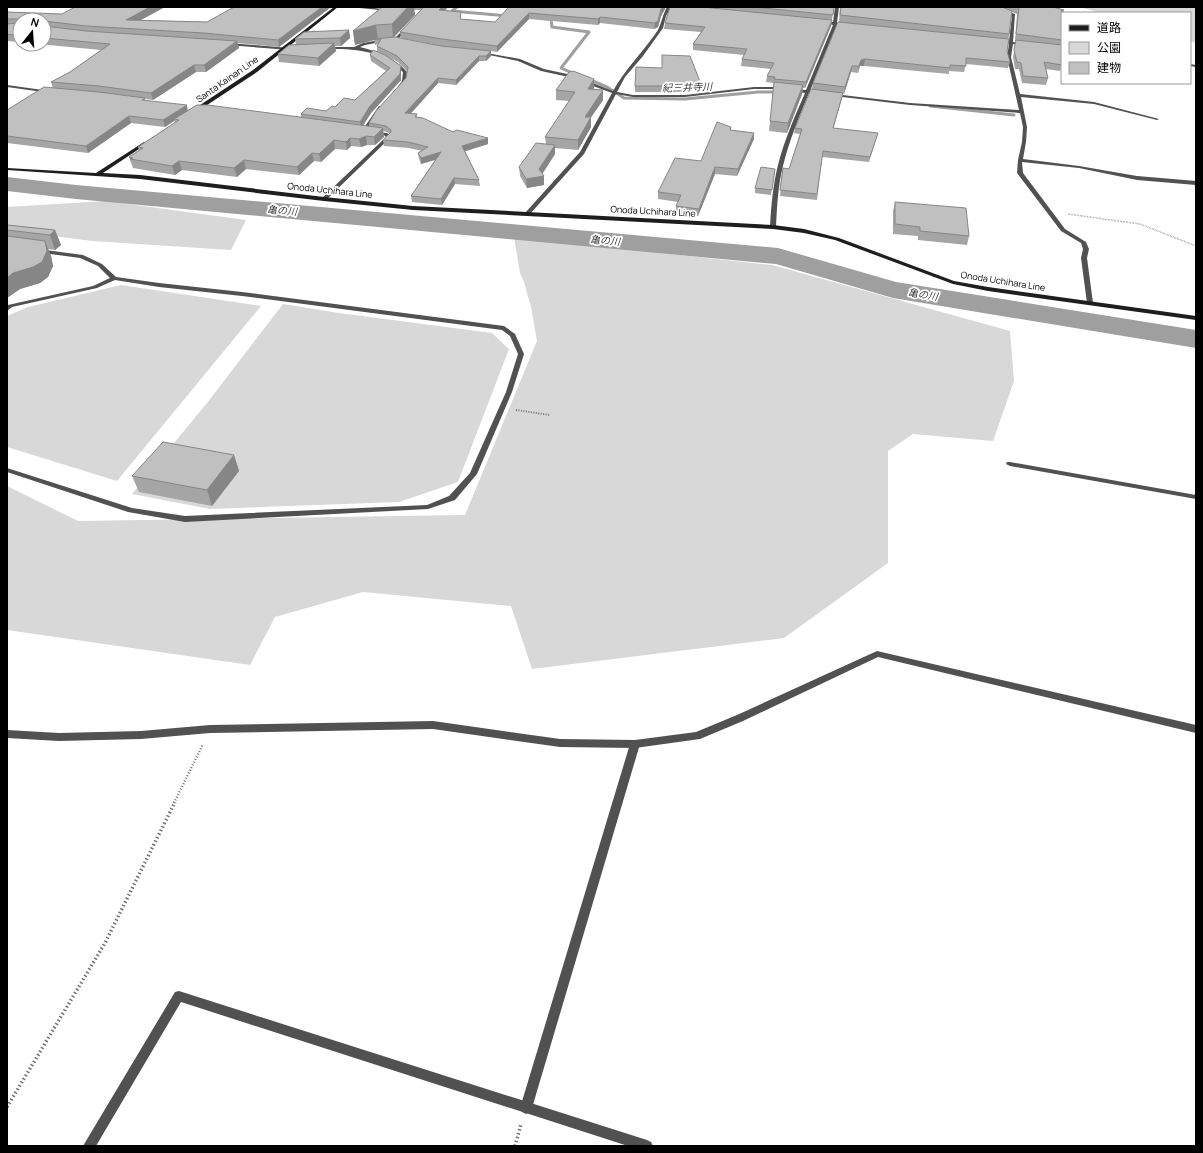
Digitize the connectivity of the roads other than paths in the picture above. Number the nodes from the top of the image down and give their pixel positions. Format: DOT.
graph roads {
  1 [pos="336,7"];
  2 [pos="351,7"];
  3 [pos="669,7"];
  4 [pos="837,7"];
  5 [pos="990,7"];
  6 [pos="677,8"];
  7 [pos="397,11"];
  8 [pos="811,21"];
  9 [pos="411,24"];
  10 [pos="835,24"];
  11 [pos="850,25"];
  12 [pos="396,39"];
  13 [pos="403,41"];
  14 [pos="995,41"];
  15 [pos="221,43"];
  16 [pos="1011,43"];
  17 [pos="1033,46"];
  18 [pos="318,48"];
  19 [pos="355,48"];
  20 [pos="296,49"];
  21 [pos="282,50"];
  22 [pos="475,52"];
  23 [pos="7,86"];
  24 [pos="808,92"];
  25 [pos="59,93"];
  26 [pos="394,93"];
  27 [pos="615,93"];
  28 [pos="823,94"];
  29 [pos="831,95"];
  30 [pos="1017,95"];
  31 [pos="384,104"];
  32 [pos="192,108"];
  33 [pos="198,109"];
  34 [pos="206,110"];
  35 [pos="1022,112"];
  36 [pos="192,114"];
  37 [pos="1157,119"];
  38 [pos="356,131"];
  39 [pos="363,132"];
  40 [pos="152,139"];
  41 [pos="1020,160"];
  42 [pos="7,169"];
  43 [pos="98,174"];
  44 [pos="1196,183"];
  45 [pos="324,199"];
  46 [pos="527,214"];
  47 [pos="773,227"];
  48 [pos="29,250"];
  49 [pos="114,278"];
  50 [pos="1090,304"];
  51 [pos="7,309"];
  52 [pos="1196,318"];
  53 [pos="1010,464"];
  54 [pos="7,470"];
  55 [pos="1196,497"];
  56 [pos="1196,730"];
  57 [pos="7,734"];
  58 [pos="635,744"];
  59 [pos="526,1108"];
  60 [pos="89,1146"];
  61 [pos="647,1146"];
  1 -- 21 [label="main road, Santa Kainan Line"];
  2 -- 7 [label="street"];
  3 -- 6 [label="street"];
  3 -- 27 [label="street"];
  4 -- 10 [label="street"];
  5 -- 16 [label="street"];
  8 -- 10 [label="street"];
  9 -- 12 [label="street"];
  10 -- 11 [label="street"];
  10 -- 24 [label="street"];
  12 -- 13 [label="street"];
  12 -- 19 [label="street"];
  14 -- 16 [label="street"];
  15 -- 21 [label="street"];
  16 -- 17 [label="street"];
  16 -- 30 [label="street"];
  18 -- 19 [label="street"];
  19 -- 26 [label="street"];
  20 -- 21 [label="street"];
  21 -- 33 [label="main road, Santa Kainan Line"];
  22 -- 27 [label="street"];
  23 -- 25 [label="street"];
  24 -- 27 [label="street"];
  24 -- 28 [label="street"];
  24 -- 47 [label="street"];
  27 -- 46 [label="street"];
  29 -- 35 [label="street"];
  30 -- 35 [label="street"];
  30 -- 37 [label="street"];
  31 -- 39 [label="street"];
  32 -- 33 [label="street"];
  33 -- 34 [label="street"];
  33 -- 36 [label="main road, Santa Kainan Line"];
  35 -- 41 [label="street"];
  38 -- 39 [label="street"];
  39 -- 45 [label="street"];
  40 -- 43 [label="main road"];
  41 -- 44 [label="street"];
  41 -- 50 [label="street"];
  42 -- 43 [label="main road"];
  43 -- 45 [label="main road, Onoda Uchihara Line"];
  45 -- 46 [label="main road, Onoda Uchihara Line"];
  46 -- 47 [label="main road, Onoda Uchihara Line"];
  47 -- 50 [label="main road, Onoda Uchihara Line"];
  48 -- 49 [label="street"];
  49 -- 51 [label="street"];
  49 -- 54 [label="street"];
  50 -- 52 [label="main road, Onoda Uchihara Line"];
  53 -- 55 [label="street"];
  56 -- 58 [label="street"];
  57 -- 58 [label="street"];
  58 -- 59 [label="street"];
  59 -- 60 [label="street"];
  59 -- 61 [label="street"];
}
